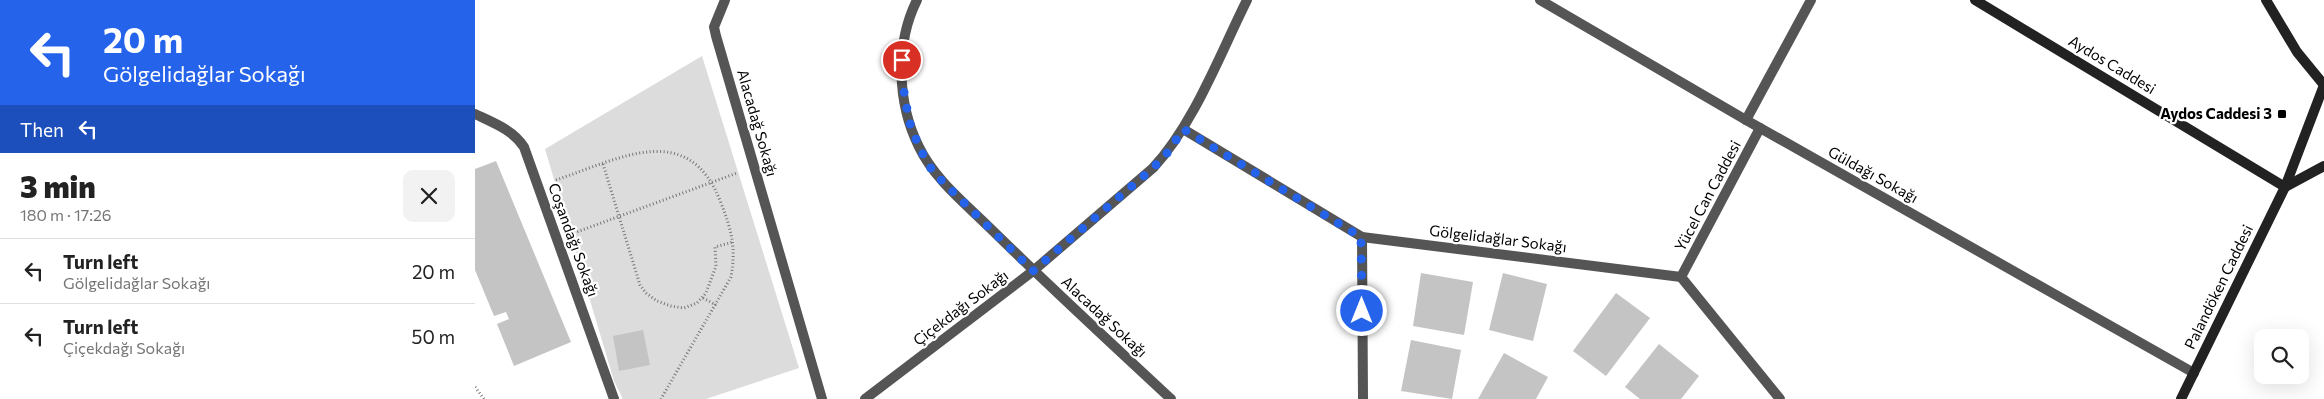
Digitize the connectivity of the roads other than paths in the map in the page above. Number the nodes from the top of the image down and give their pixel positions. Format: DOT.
graph roads {
  1 [pos="725,0"];
  2 [pos="917,0"];
  3 [pos="1247,0"];
  4 [pos="1540,0"];
  5 [pos="1811,0"];
  6 [pos="1975,0"];
  7 [pos="2266,0"];
  8 [pos="2324,85"];
  9 [pos="475,114"];
  10 [pos="1746,120"];
  11 [pos="1761,128"];
  12 [pos="1183,129"];
  13 [pos="2324,166"];
  14 [pos="2285,187"];
  15 [pos="1361,237"];
  16 [pos="1033,271"];
  17 [pos="1681,277"];
  18 [pos="2194,373"];
  19 [pos="614,399"];
  20 [pos="823,399"];
  21 [pos="865,399"];
  22 [pos="1171,399"];
  23 [pos="1363,399"];
  24 [pos="1780,399"];
  25 [pos="2181,399"];
  1 -- 20 [label="street, Alacadağ Sokağı"];
  2 -- 16 [label="street, Alacadağ Sokağı"];
  3 -- 12 [label="street, Çiçekdağı Sokağı"];
  4 -- 10 [label="street, Güldağı Sokağı"];
  5 -- 10 [label="street"];
  6 -- 14 [label="street, Aydos Caddesi"];
  7 -- 8 [label="street"];
  8 -- 14 [label="street, Palandöken Caddesi"];
  9 -- 19 [label="street, Coşandağı Sokağı"];
  10 -- 11 [label="street, Güldağı Sokağı"];
  11 -- 17 [label="street, Yücel Can Caddesi"];
  11 -- 18 [label="street, Güldağı Sokağı"];
  12 -- 15 [label="street, Gölgelidağlar Sokağı"];
  12 -- 16 [label="street, Çiçekdağı Sokağı"];
  13 -- 14 [label="street"];
  14 -- 18 [label="street, Palandöken Caddesi"];
  15 -- 17 [label="street, Gölgelidağlar Sokağı"];
  15 -- 23 [label="street"];
  16 -- 21 [label="street, Çiçekdağı Sokağı"];
  16 -- 22 [label="street, Alacadağ Sokağı"];
  17 -- 24 [label="street"];
  18 -- 25 [label="street, Palandöken Caddesi"];
}
